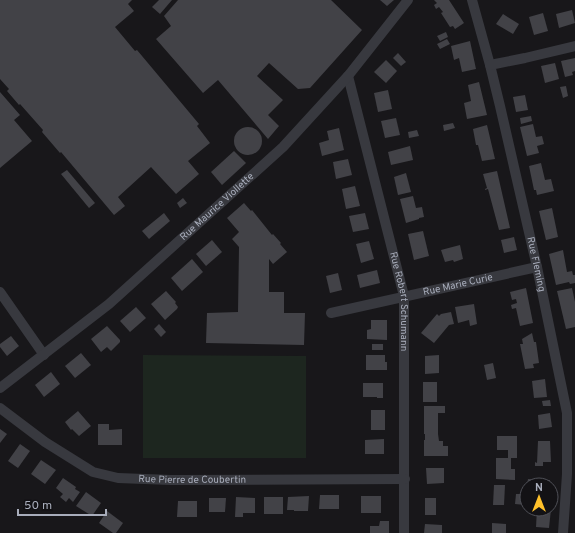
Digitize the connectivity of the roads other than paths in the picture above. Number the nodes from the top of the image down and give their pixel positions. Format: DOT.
graph roads {
  1 [pos="408,0"];
  2 [pos="472,0"];
  3 [pos="575,46"];
  4 [pos="490,65"];
  5 [pos="348,76"];
  6 [pos="537,267"];
  7 [pos="0,292"];
  8 [pos="404,296"];
  9 [pos="332,313"];
  10 [pos="44,355"];
  11 [pos="0,388"];
  12 [pos="0,408"];
  13 [pos="571,413"];
  14 [pos="405,478"];
  15 [pos="404,533"];
  16 [pos="563,533"];
  1 -- 5 [label="street, Rue Maurice Viollette"];
  2 -- 4 [label="street, Rue Fleming"];
  3 -- 4 [label="street"];
  4 -- 6 [label="street, Rue Fleming"];
  5 -- 8 [label="street, Rue Robert Schumann"];
  5 -- 10 [label="street, Rue Maurice Viollette"];
  6 -- 8 [label="street, Rue Marie Curie"];
  6 -- 13 [label="street, Rue Fleming"];
  7 -- 10 [label="street"];
  8 -- 9 [label="street, Rue Marie Curie"];
  8 -- 14 [label="street, Rue Robert Schumann"];
  10 -- 11 [label="street, Rue Maurice Viollette"];
  12 -- 14 [label="street, Rue Pierre de Coubertin"];
  13 -- 16 [label="street, Rue Fleming"];
  14 -- 15 [label="street, Rue Robert Schumann"];
}
